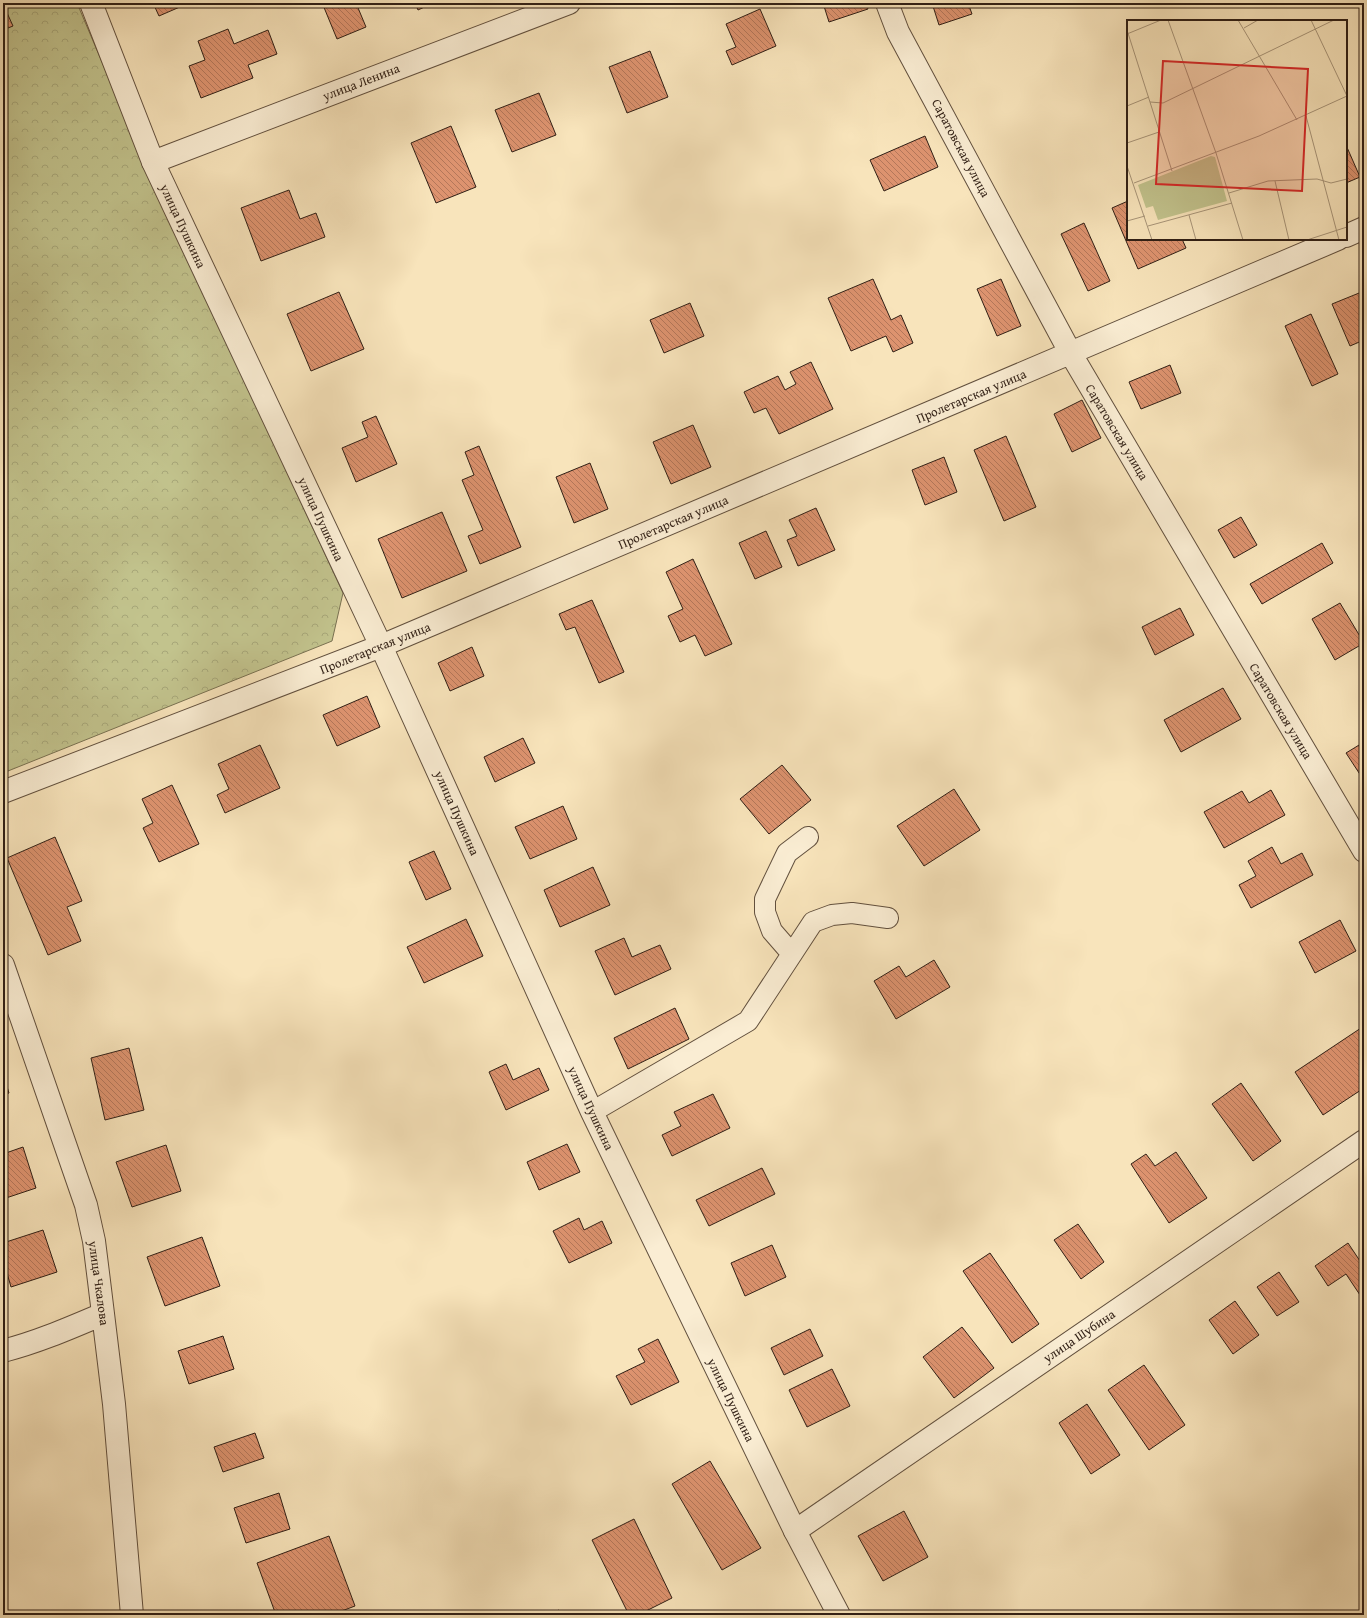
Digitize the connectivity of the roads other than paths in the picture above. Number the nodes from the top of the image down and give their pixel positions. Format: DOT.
graph roads {
  1 [pos="91,3"];
  2 [pos="570,3"];
  3 [pos="887,3"];
  4 [pos="153,162"];
  5 [pos="1364,228"];
  6 [pos="1347,236"];
  7 [pos="1336,240"];
  8 [pos="1071,354"];
  9 [pos="382,646"];
  10 [pos="3,792"];
  11 [pos="808,837"];
  12 [pos="1364,851"];
  13 [pos="888,918"];
  14 [pos="792,954"];
  15 [pos="3,965"];
  16 [pos="592,1112"];
  17 [pos="1364,1141"];
  18 [pos="103,1314"];
  19 [pos="3,1351"];
  20 [pos="795,1531"];
  21 [pos="132,1615"];
  22 [pos="839,1615"];
  1 -- 4 [label="street, улица Пушкина"];
  2 -- 4 [label="street, улица Ленина"];
  3 -- 8 [label="street, Саратовская улица"];
  4 -- 9 [label="street, улица Пушкина"];
  5 -- 6 [label="street"];
  7 -- 8 [label="street, Пролетарская улица"];
  8 -- 9 [label="street, Пролетарская улица"];
  8 -- 12 [label="street, Саратовская улица"];
  9 -- 10 [label="street, Пролетарская улица"];
  9 -- 16 [label="street, улица Пушкина"];
  11 -- 14 [label="lane"];
  13 -- 14 [label="lane"];
  14 -- 16 [label="lane"];
  15 -- 18 [label="street, улица Чкалова"];
  16 -- 20 [label="street, улица Пушкина"];
  17 -- 20 [label="street, улица Шубина"];
  18 -- 19 [label="street"];
  18 -- 21 [label="street, улица Чкалова"];
  20 -- 22 [label="street, улица Пушкина"];
}
